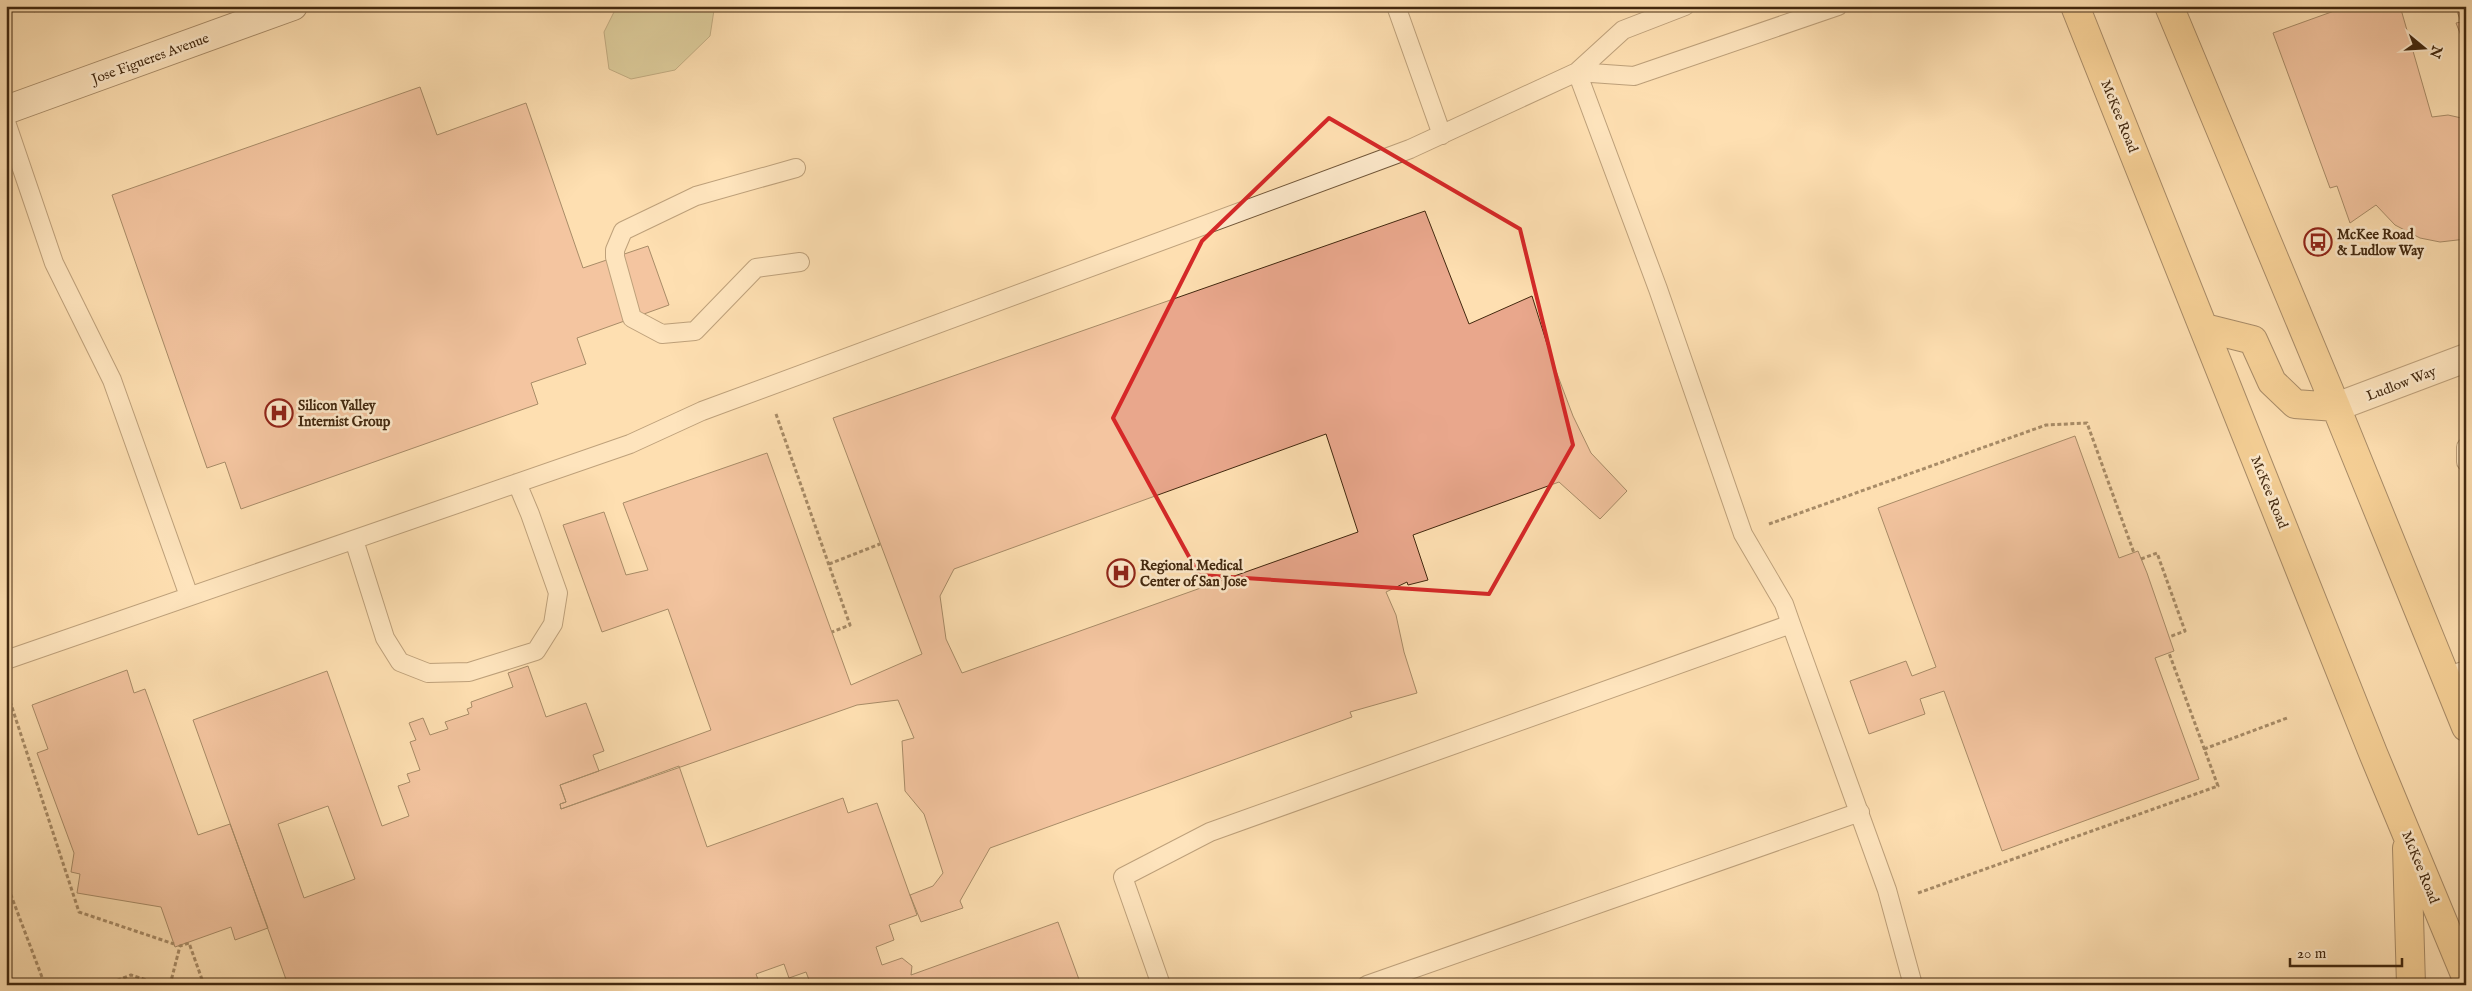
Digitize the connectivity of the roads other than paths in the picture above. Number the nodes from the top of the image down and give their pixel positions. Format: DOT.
graph roads {
  1 [pos="293,6"];
  2 [pos="1396,6"];
  3 [pos="1685,6"];
  4 [pos="1838,6"];
  5 [pos="2075,6"];
  6 [pos="2169,6"];
  7 [pos="242,15"];
  8 [pos="1577,72"];
  9 [pos="6,110"];
  10 [pos="6,122"];
  11 [pos="1442,134"];
  12 [pos="796,168"];
  13 [pos="800,262"];
  14 [pos="2205,328"];
  15 [pos="2466,358"];
  16 [pos="2336,407"];
  17 [pos="2466,447"];
  18 [pos="2466,462"];
  19 [pos="517,483"];
  20 [pos="354,540"];
  21 [pos="189,596"];
  22 [pos="1792,624"];
  23 [pos="6,660"];
  24 [pos="2455,673"];
  25 [pos="2466,727"];
  26 [pos="1860,812"];
  27 [pos="2406,832"];
  28 [pos="2466,977"];
  29 [pos="1161,985"];
  30 [pos="1367,985"];
  31 [pos="1913,985"];
  32 [pos="2411,985"];
  1 -- 7 [label="street, Jose Figueres Avenue"];
  2 -- 11 [label="lane"];
  3 -- 8 [label="lane"];
  4 -- 8 [label="lane"];
  5 -- 14 [label="main road, McKee Road"];
  6 -- 16 [label="main road"];
  7 -- 9 [label="street, Jose Figueres Avenue"];
  8 -- 11 [label="lane"];
  8 -- 22 [label="lane"];
  10 -- 21 [label="lane"];
  11 -- 19 [label="lane"];
  12 -- 13 [label="lane"];
  14 -- 16 [label="main road"];
  14 -- 27 [label="main road, McKee Road"];
  15 -- 16 [label="street, Ludlow Way"];
  16 -- 24 [label="main road"];
  17 -- 18 [label="lane"];
  19 -- 20 [label="lane"];
  19 -- 20 [label="lane"];
  20 -- 21 [label="lane"];
  21 -- 23 [label="lane"];
  22 -- 26 [label="lane"];
  22 -- 29 [label="lane"];
  24 -- 25 [label="main road"];
  26 -- 30 [label="lane"];
  26 -- 31 [label="lane"];
  27 -- 28 [label="main road, McKee Road"];
  27 -- 32 [label="main road"];
}
